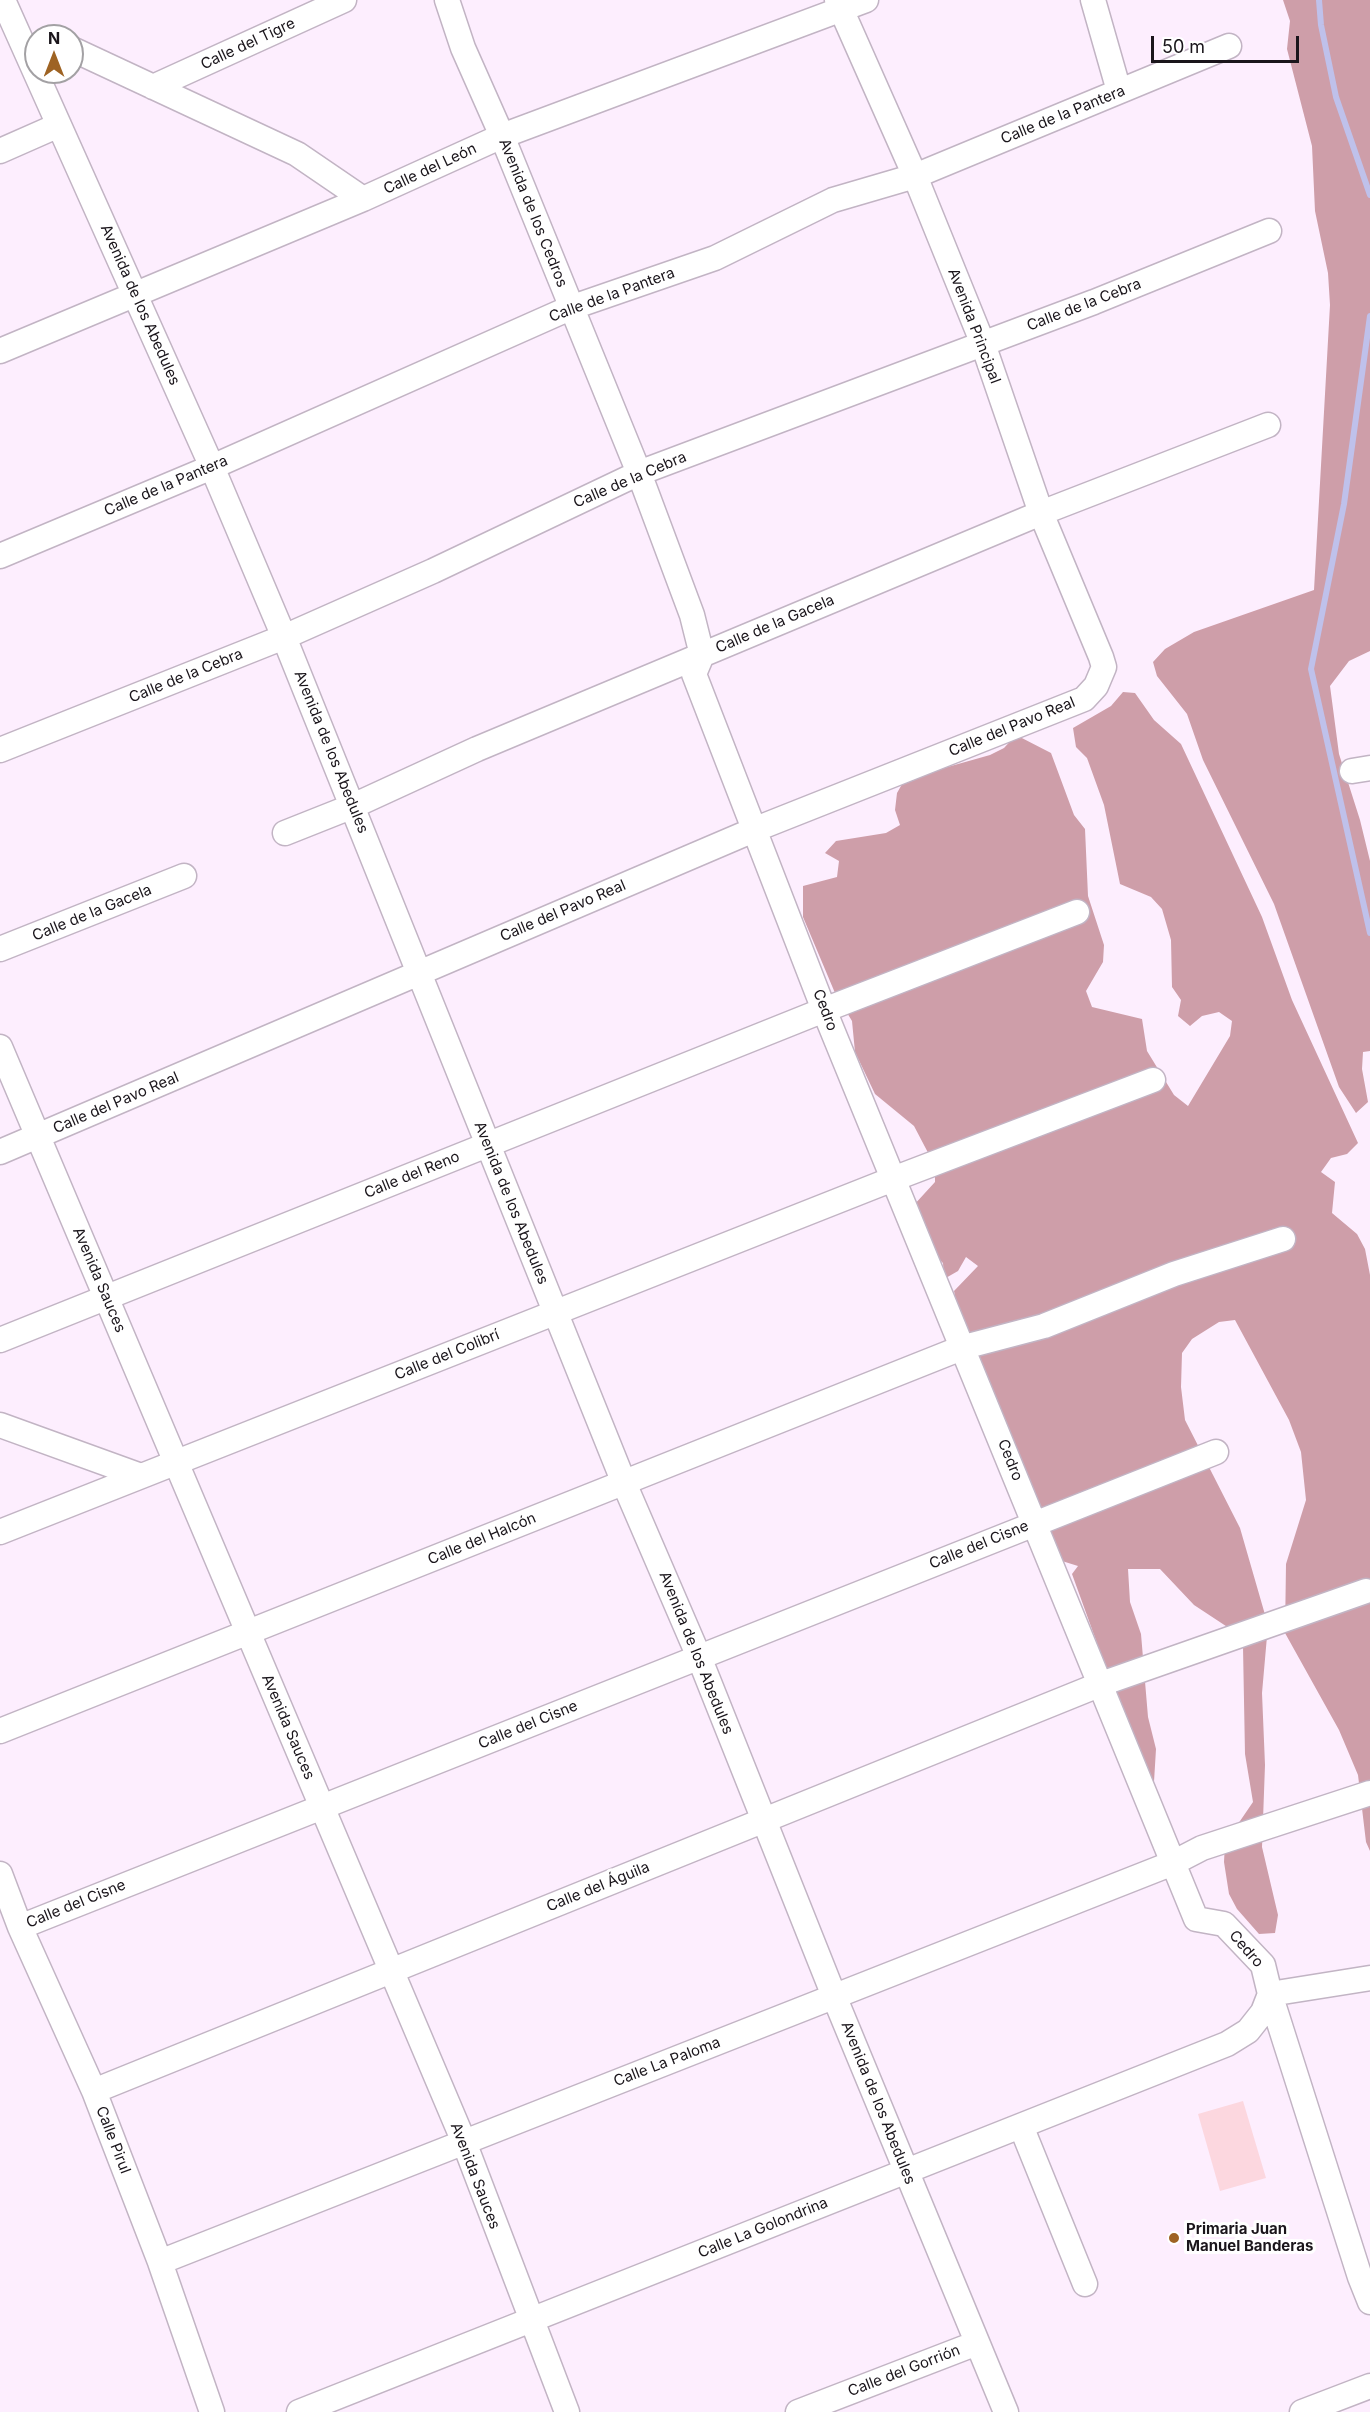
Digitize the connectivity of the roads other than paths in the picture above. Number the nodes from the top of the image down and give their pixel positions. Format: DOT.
graph roads {
  1 [pos="3,0"];
  2 [pos="344,0"];
  3 [pos="447,0"];
  4 [pos="866,0"];
  5 [pos="1093,0"];
  6 [pos="839,5"];
  7 [pos="24,33"];
  8 [pos="1228,46"];
  9 [pos="84,55"];
  10 [pos="44,84"];
  11 [pos="153,87"];
  12 [pos="1119,92"];
  13 [pos="59,125"];
  14 [pos="502,136"];
  15 [pos="0,151"];
  16 [pos="915,176"];
  17 [pos="363,199"];
  18 [pos="1269,231"];
  19 [pos="135,294"];
  20 [pos="570,308"];
  21 [pos="982,344"];
  22 [pos="0,351"];
  23 [pos="1268,425"];
  24 [pos="212,466"];
  25 [pos="639,473"];
  26 [pos="1041,513"];
  27 [pos="0,556"];
  28 [pos="284,637"];
  29 [pos="702,655"];
  30 [pos="1101,657"];
  31 [pos="0,750"];
  32 [pos="353,806"];
  33 [pos="756,829"];
  34 [pos="285,833"];
  35 [pos="184,876"];
  36 [pos="1077,912"];
  37 [pos="0,949"];
  38 [pos="419,972"];
  39 [pos="824,1010"];
  40 [pos="0,1047"];
  41 [pos="1154,1080"];
  42 [pos="38,1136"];
  43 [pos="487,1145"];
  44 [pos="0,1152"];
  45 [pos="893,1179"];
  46 [pos="1283,1239"];
  47 [pos="106,1298"];
  48 [pos="555,1312"];
  49 [pos="0,1340"];
  50 [pos="964,1347"];
  51 [pos="0,1425"];
  52 [pos="1216,1452"];
  53 [pos="176,1462"];
  54 [pos="141,1476"];
  55 [pos="624,1483"];
  56 [pos="1035,1523"];
  57 [pos="0,1532"];
  58 [pos="1366,1591"];
  59 [pos="248,1632"];
  60 [pos="699,1657"];
  61 [pos="1101,1684"];
  62 [pos="0,1731"];
  63 [pos="1370,1793"];
  64 [pos="322,1807"];
  65 [pos="763,1820"];
  66 [pos="1173,1863"];
  67 [pos="0,1874"];
  68 [pos="20,1927"];
  69 [pos="391,1970"];
  70 [pos="1370,1978"];
  71 [pos="1270,1994"];
  72 [pos="834,1996"];
  73 [pos="94,2091"];
  74 [pos="1021,2126"];
  75 [pos="464,2142"];
  76 [pos="907,2171"];
  77 [pos="160,2262"];
  78 [pos="1085,2284"];
  79 [pos="1370,2302"];
  80 [pos="530,2320"];
  81 [pos="976,2343"];
  82 [pos="1370,2386"];
  83 [pos="212,2412"];
  84 [pos="299,2412"];
  85 [pos="567,2412"];
  86 [pos="798,2412"];
  87 [pos="1006,2412"];
  88 [pos="1302,2412"];
  1 -- 7 [label="street, Avenida de los Abedules"];
  2 -- 11 [label="street, Calle del Tigre"];
  3 -- 14 [label="street, Avenida de los Cedros"];
  4 -- 6 [label="street, Calle del León"];
  5 -- 12 [label="street"];
  6 -- 14 [label="street, Calle del León"];
  6 -- 16 [label="street, Avenida Principal"];
  8 -- 12 [label="street, Calle de la Pantera"];
  9 -- 11 [label="street"];
  10 -- 13 [label="street, Avenida de los Abedules"];
  11 -- 17 [label="street"];
  12 -- 16 [label="street, Calle de la Pantera"];
  13 -- 15 [label="street"];
  13 -- 19 [label="street, Avenida de los Abedules"];
  14 -- 17 [label="street, Calle del León"];
  14 -- 20 [label="street, Avenida de los Cedros"];
  16 -- 20 [label="street, Calle de la Pantera"];
  16 -- 21 [label="street, Avenida Principal"];
  17 -- 19 [label="street, Calle del León"];
  18 -- 21 [label="street, Calle de la Cebra"];
  19 -- 22 [label="street, Calle del León"];
  19 -- 24 [label="street, Avenida de los Abedules"];
  20 -- 24 [label="street, Calle de la Pantera"];
  20 -- 25 [label="street, Avenida de los Cedros"];
  21 -- 25 [label="street, Calle de la Cebra"];
  21 -- 26 [label="street, Avenida Principal"];
  23 -- 26 [label="street, Calle de la Gacela"];
  24 -- 27 [label="street, Calle de la Pantera"];
  24 -- 28 [label="street, Avenida de los Abedules"];
  25 -- 28 [label="street, Calle de la Cebra"];
  25 -- 29 [label="street, Avenida de los Cedros"];
  26 -- 29 [label="street, Calle de la Gacela"];
  26 -- 30 [label="street, Avenida Principal"];
  28 -- 31 [label="street, Calle de la Cebra"];
  28 -- 32 [label="street, Avenida de los Abedules"];
  29 -- 32 [label="street, Calle de la Gacela"];
  29 -- 33 [label="street, Avenida de los Cedros"];
  30 -- 33 [label="street, Calle del Pavo Real"];
  32 -- 34 [label="street, Calle de la Gacela"];
  32 -- 38 [label="street, Avenida de los Abedules"];
  33 -- 38 [label="street, Calle del Pavo Real"];
  33 -- 39 [label="street, Cedro"];
  35 -- 37 [label="street, Calle de la Gacela"];
  36 -- 39 [label="street, Calle del Reno"];
  38 -- 42 [label="street, Calle del Pavo Real"];
  38 -- 43 [label="street, Avenida de los Abedules"];
  39 -- 43 [label="street, Calle del Reno"];
  39 -- 45 [label="street, Cedro"];
  40 -- 42 [label="street, Avenida Sauces"];
  41 -- 45 [label="street, Calle del Colibrí"];
  42 -- 44 [label="street, Calle del Pavo Real"];
  42 -- 47 [label="street, Avenida Sauces"];
  43 -- 47 [label="street, Calle del Reno"];
  43 -- 48 [label="street, Avenida de los Abedules"];
  45 -- 48 [label="street, Calle del Colibrí"];
  45 -- 50 [label="street, Cedro"];
  46 -- 50 [label="street, Calle del Halcón"];
  47 -- 49 [label="street, Calle del Reno"];
  47 -- 53 [label="street, Avenida Sauces"];
  48 -- 53 [label="street, Calle del Colibrí"];
  48 -- 55 [label="street, Avenida de los Abedules"];
  50 -- 55 [label="street, Calle del Halcón"];
  50 -- 56 [label="street, Cedro"];
  51 -- 54 [label="street"];
  52 -- 56 [label="street, Calle del Cisne"];
  53 -- 54 [label="street, Calle del Colibrí"];
  53 -- 59 [label="street, Avenida Sauces"];
  54 -- 57 [label="street, Calle del Colibrí"];
  55 -- 59 [label="street, Calle del Halcón"];
  55 -- 60 [label="street, Avenida de los Abedules"];
  56 -- 60 [label="street, Calle del Cisne"];
  56 -- 61 [label="street, Cedro"];
  58 -- 61 [label="street, Calle del Águila"];
  59 -- 62 [label="street, Calle del Halcón"];
  59 -- 64 [label="street, Avenida Sauces"];
  60 -- 64 [label="street, Calle del Cisne"];
  60 -- 65 [label="street, Avenida de los Abedules"];
  61 -- 65 [label="street, Calle del Águila"];
  61 -- 66 [label="street, Cedro"];
  63 -- 66 [label="street, Calle La Paloma"];
  64 -- 68 [label="street, Calle del Cisne"];
  64 -- 69 [label="street, Avenida Sauces"];
  65 -- 69 [label="street, Calle del Águila"];
  65 -- 72 [label="street, Avenida de los Abedules"];
  66 -- 71 [label="street, Cedro"];
  66 -- 72 [label="street, Calle La Paloma"];
  67 -- 68 [label="street, Calle Pirul"];
  68 -- 73 [label="street, Calle Pirul"];
  69 -- 73 [label="street, Calle del Águila"];
  69 -- 75 [label="street, Avenida Sauces"];
  70 -- 71 [label="street"];
  71 -- 74 [label="street, Calle La Golondrina"];
  71 -- 79 [label="street, Cedro"];
  72 -- 75 [label="street, Calle La Paloma"];
  72 -- 76 [label="street, Avenida de los Abedules"];
  73 -- 77 [label="street, Calle Pirul"];
  74 -- 76 [label="street, Calle La Golondrina"];
  74 -- 78 [label="street"];
  75 -- 77 [label="street, Calle La Paloma"];
  75 -- 80 [label="street, Avenida Sauces"];
  76 -- 80 [label="street, Calle La Golondrina"];
  76 -- 81 [label="street, Avenida de los Abedules"];
  77 -- 83 [label="street, Calle Pirul"];
  80 -- 84 [label="street, Calle La Golondrina"];
  80 -- 85 [label="street, Avenida Sauces"];
  81 -- 86 [label="street, Calle del Gorrión"];
  81 -- 87 [label="street, Avenida de los Abedules"];
  82 -- 88 [label="street"];
}
